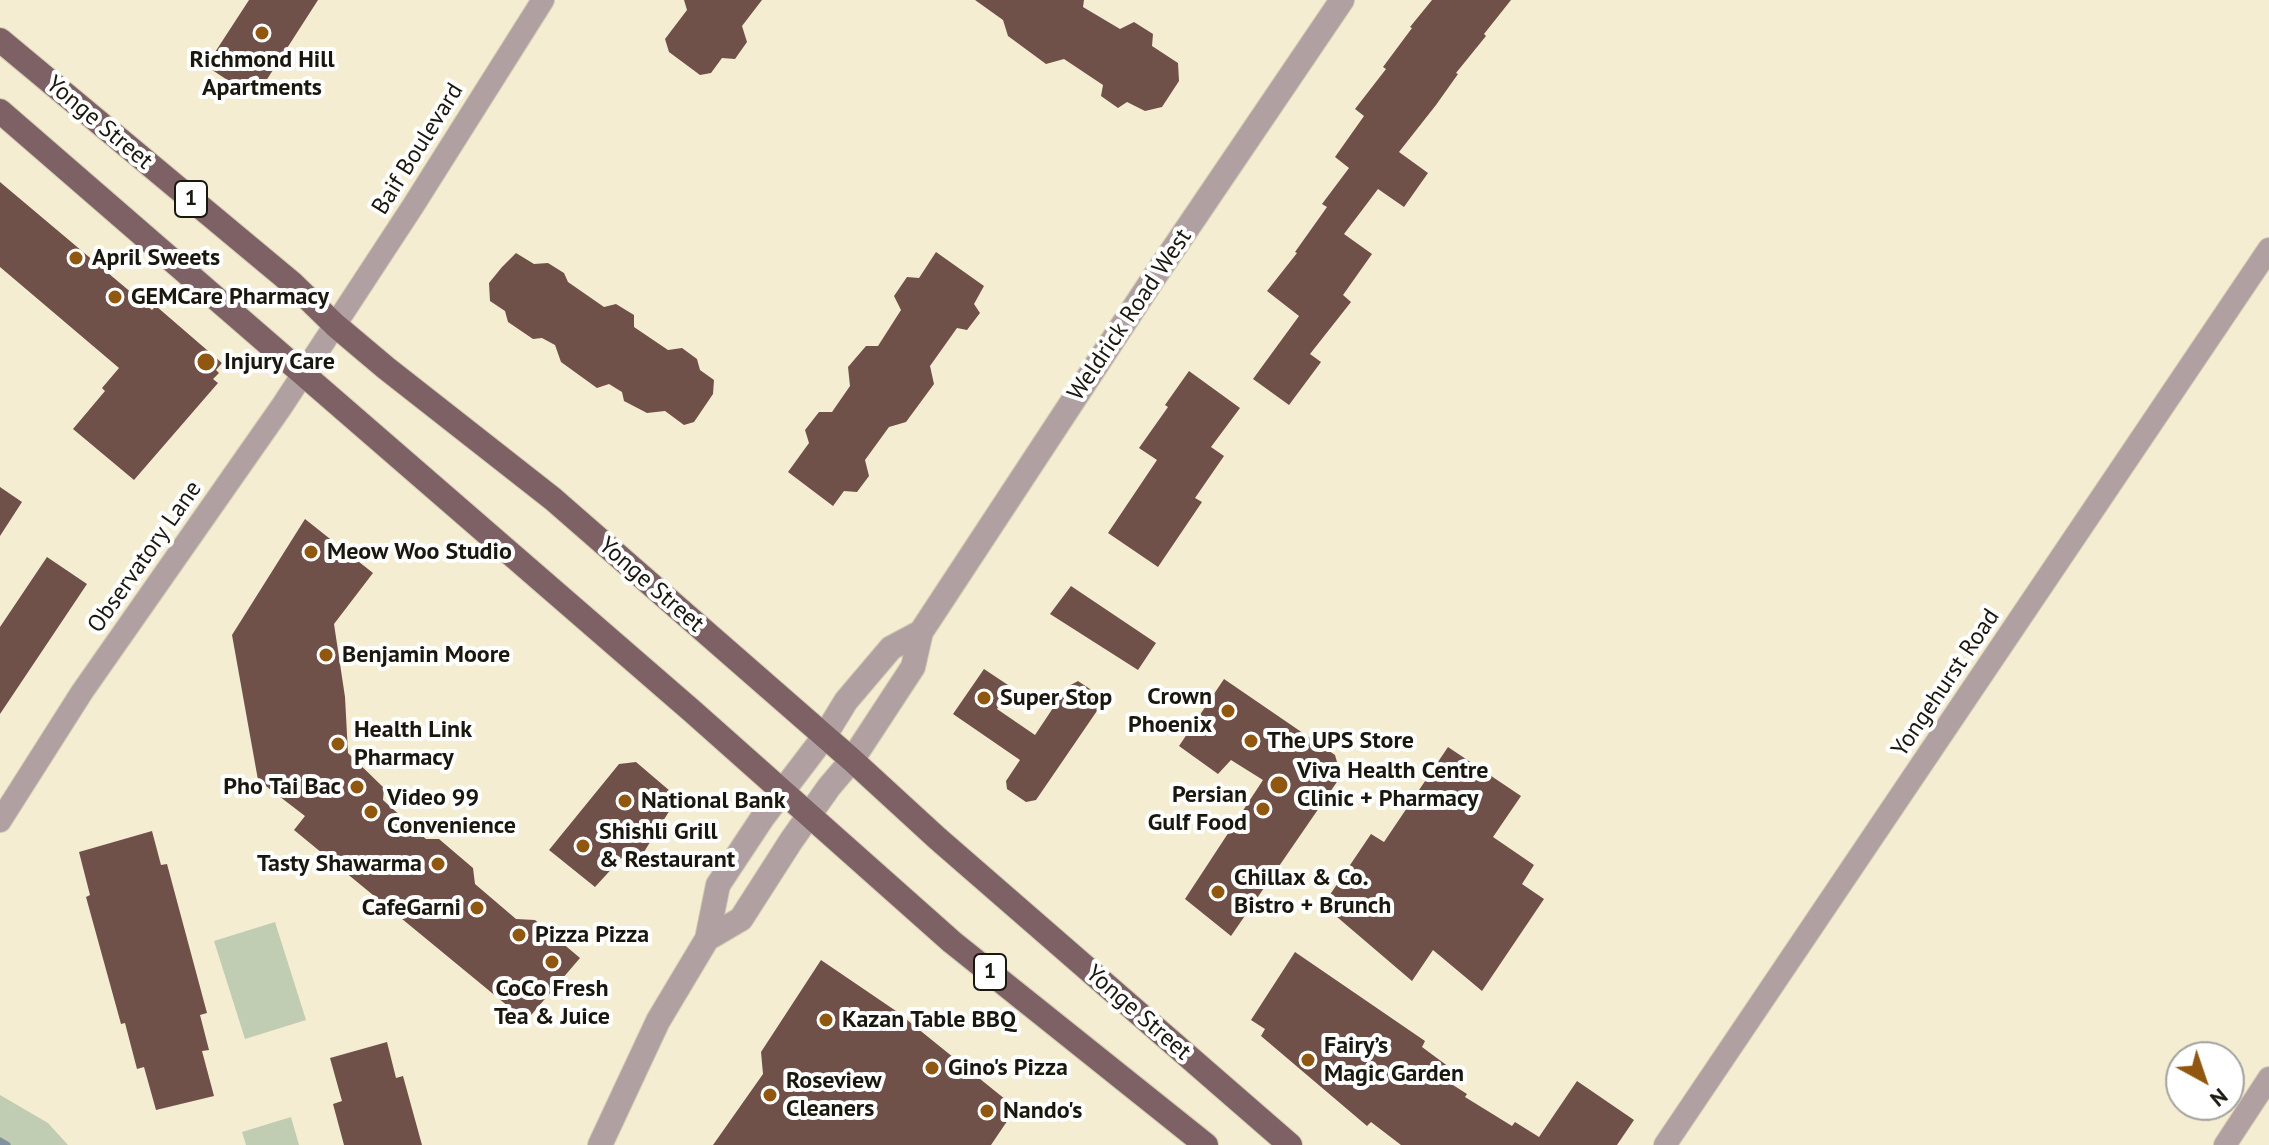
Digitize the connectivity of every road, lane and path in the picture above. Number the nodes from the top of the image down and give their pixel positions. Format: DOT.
graph roads {
  1 [pos="543,0"];
  2 [pos="1342,0"];
  3 [pos="0,40"];
  4 [pos="0,111"];
  5 [pos="2269,249"];
  6 [pos="335,325"];
  7 [pos="303,374"];
  8 [pos="921,632"];
  9 [pos="824,737"];
  10 [pos="852,760"];
  11 [pos="782,790"];
  12 [pos="810,814"];
  13 [pos="0,821"];
  14 [pos="707,939"];
  15 [pos="2269,1078"];
  16 [pos="600,1145"];
  17 [pos="1206,1145"];
  18 [pos="1290,1145"];
  19 [pos="1665,1145"];
  20 [pos="2225,1145"];
  1 -- 6 [label="street, Baif Boulevard"];
  2 -- 8 [label="street, Weldrick Road West"];
  3 -- 6 [label="main road, Yonge Street / 1"];
  4 -- 7 [label="main road, 1"];
  5 -- 19 [label="street, Yongehurst Road"];
  6 -- 7 [label="street, Observatory Lane"];
  6 -- 9 [label="main road, Yonge Street / 1"];
  7 -- 11 [label="main road, 1"];
  7 -- 13 [label="street, Observatory Lane"];
  8 -- 9 [label="street, Weldrick Road West"];
  8 -- 10 [label="street, Weldrick Road West"];
  9 -- 10 [label="main road, Yonge Street / 1"];
  9 -- 11 [label="street, Weldrick Road West"];
  10 -- 12 [label="street, Weldrick Road West"];
  10 -- 18 [label="main road, Yonge Street / 1"];
  11 -- 12 [label="main road, 1"];
  11 -- 14 [label="street, Weldrick Road West"];
  12 -- 14 [label="street, Weldrick Road West"];
  12 -- 17 [label="main road, 1"];
  14 -- 16 [label="street"];
  15 -- 20 [label="street"];
}
